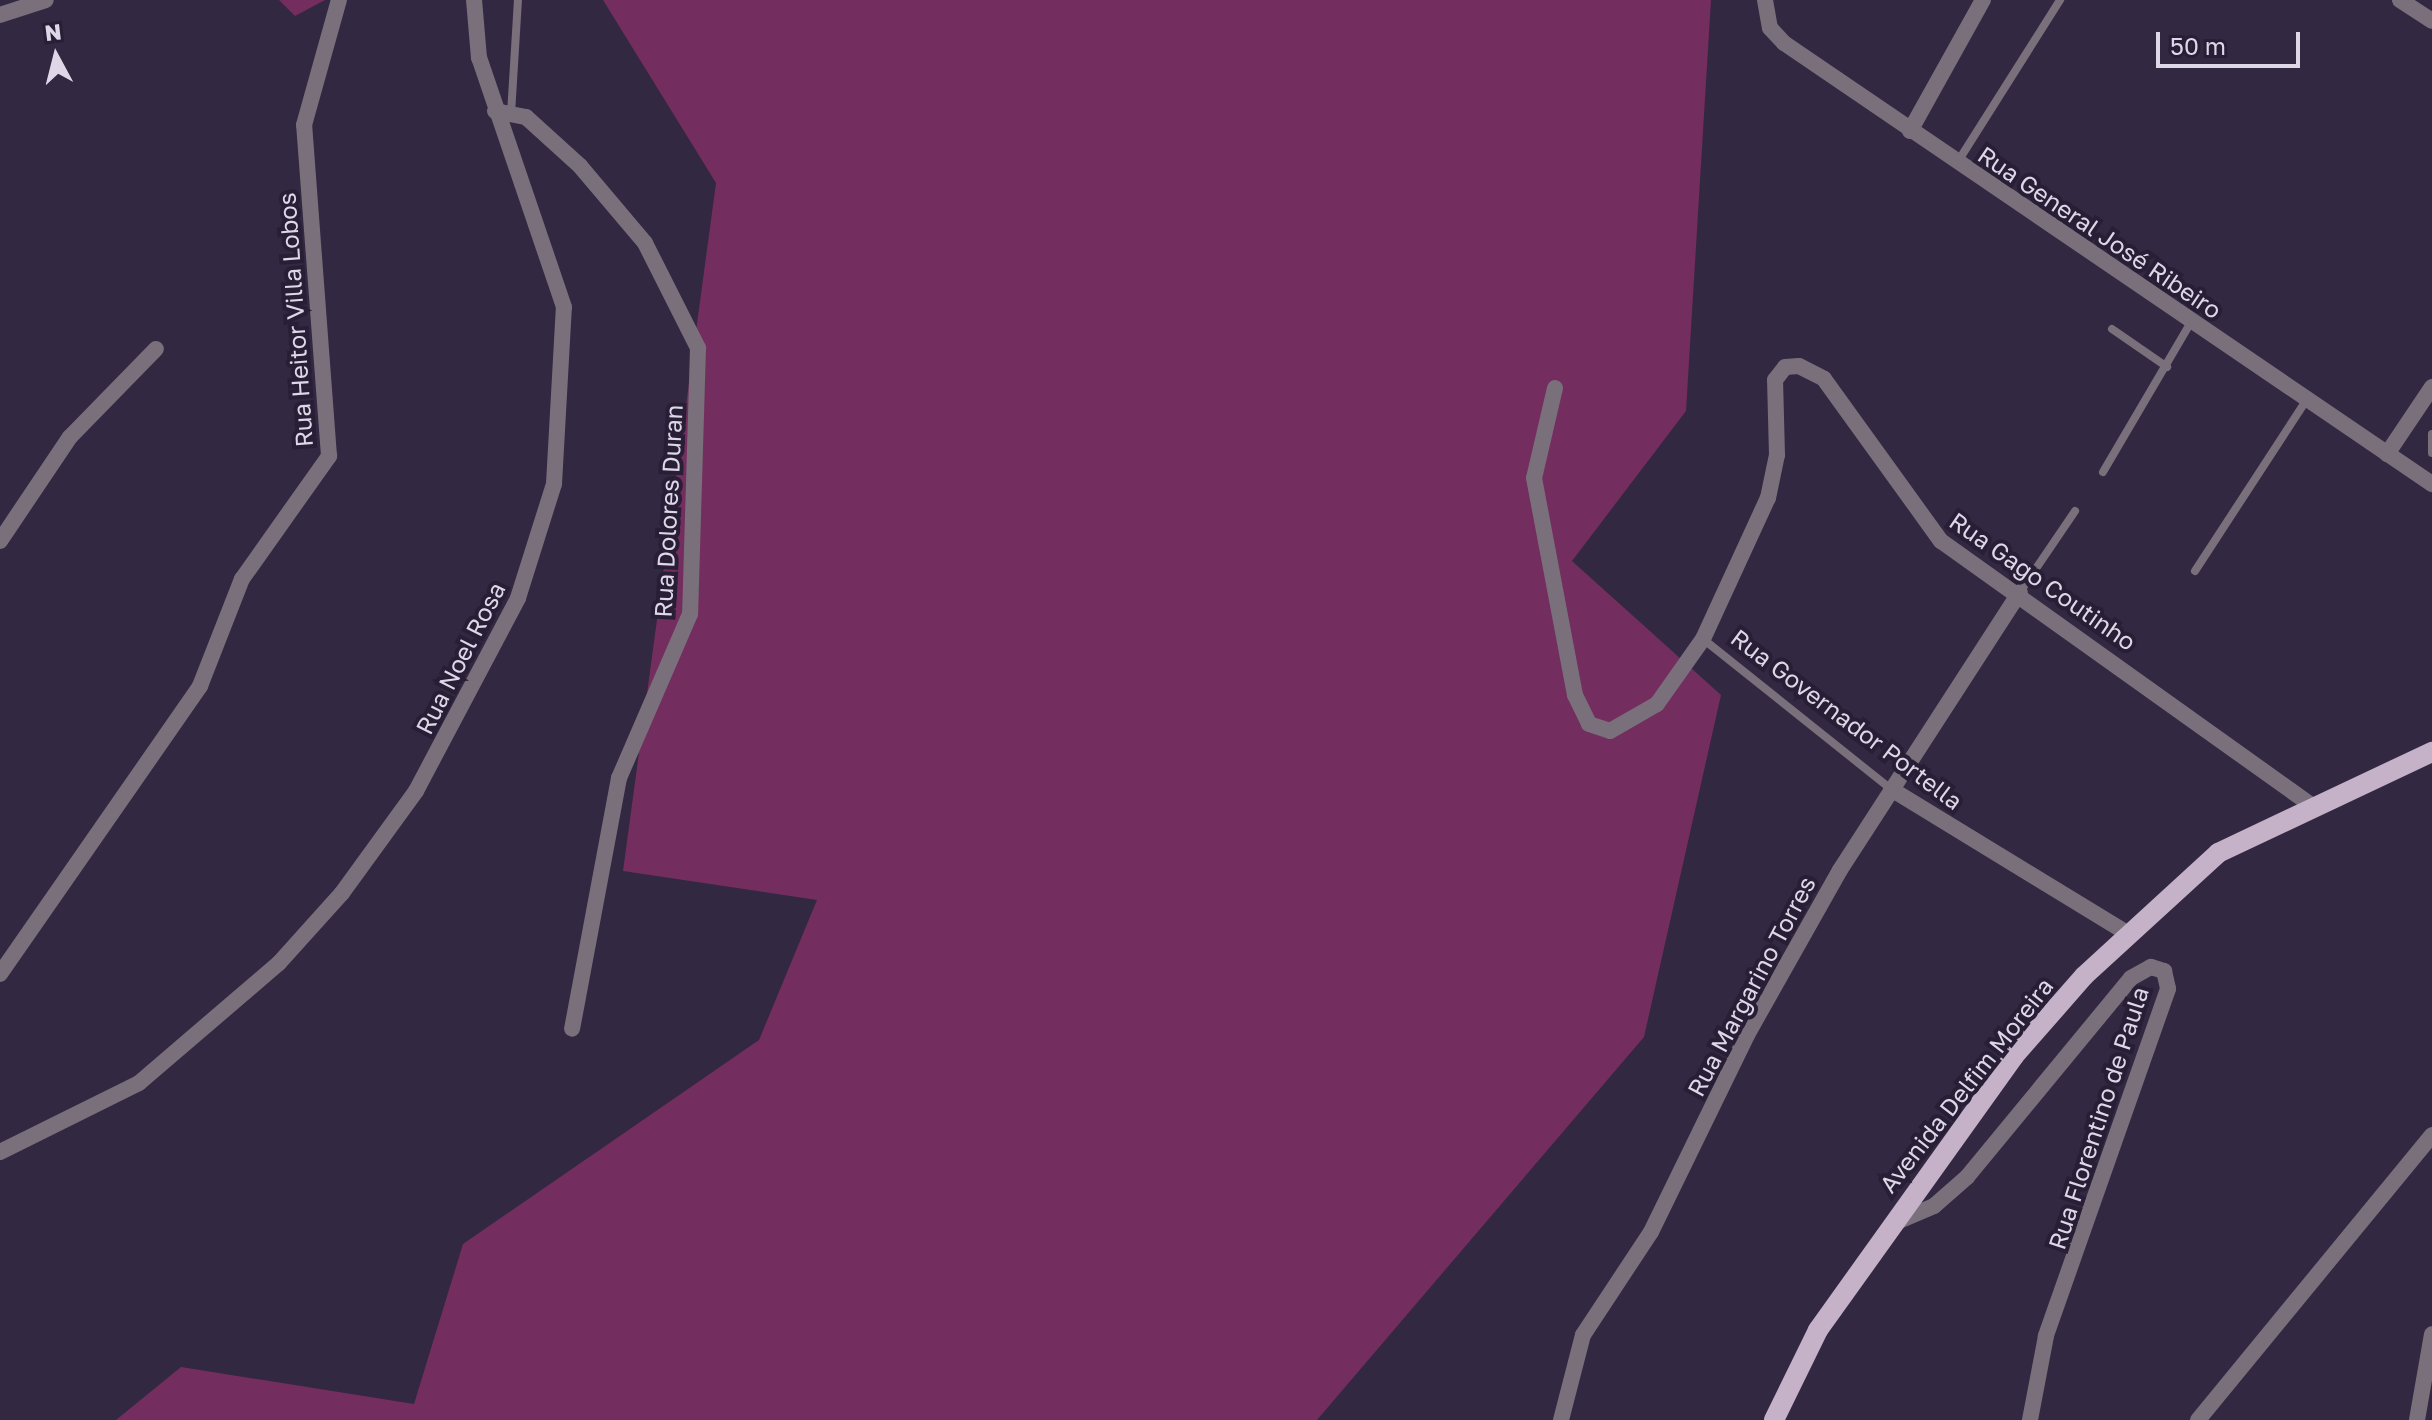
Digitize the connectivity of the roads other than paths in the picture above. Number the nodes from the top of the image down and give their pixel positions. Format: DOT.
graph roads {
  1 [pos="46,0"];
  2 [pos="339,0"];
  3 [pos="474,0"];
  4 [pos="518,0"];
  5 [pos="1765,0"];
  6 [pos="1983,0"];
  7 [pos="2060,0"];
  8 [pos="2400,0"];
  9 [pos="0,15"];
  10 [pos="2432,21"];
  11 [pos="503,113"];
  12 [pos="1910,131"];
  13 [pos="1956,164"];
  14 [pos="2191,322"];
  15 [pos="2112,329"];
  16 [pos="156,349"];
  17 [pos="2167,367"];
  18 [pos="2432,387"];
  19 [pos="1555,388"];
  20 [pos="2307,399"];
  21 [pos="2432,434"];
  22 [pos="2432,453"];
  23 [pos="2387,454"];
  24 [pos="2103,472"];
  25 [pos="2432,484"];
  26 [pos="2075,511"];
  27 [pos="0,541"];
  28 [pos="2195,571"];
  29 [pos="2020,592"];
  30 [pos="1703,639"];
  31 [pos="2432,752"];
  32 [pos="1891,789"];
  33 [pos="2311,805"];
  34 [pos="2129,934"];
  35 [pos="0,974"];
  36 [pos="572,1029"];
  37 [pos="2432,1135"];
  38 [pos="0,1152"];
  39 [pos="1891,1225"];
  40 [pos="2432,1334"];
  41 [pos="1561,1420"];
  42 [pos="1774,1420"];
  43 [pos="2030,1420"];
  44 [pos="2198,1420"];
  45 [pos="2417,1420"];
  1 -- 9 [label="street"];
  2 -- 35 [label="street, Rua Heitor Villa Lobos"];
  3 -- 11 [label="street, Rua Noel Rosa"];
  4 -- 11 [label="lane"];
  5 -- 12 [label="street, Rua General José Ribeiro"];
  6 -- 12 [label="street"];
  7 -- 13 [label="lane"];
  8 -- 10 [label="street"];
  11 -- 36 [label="street, Rua Dolores Duran"];
  11 -- 38 [label="street, Rua Noel Rosa"];
  12 -- 13 [label="street, Rua General José Ribeiro"];
  13 -- 14 [label="street, Rua General José Ribeiro"];
  14 -- 17 [label="lane"];
  14 -- 20 [label="street, Rua General José Ribeiro"];
  15 -- 17 [label="lane"];
  16 -- 27 [label="street"];
  17 -- 24 [label="lane"];
  18 -- 23 [label="street"];
  19 -- 30 [label="street"];
  20 -- 23 [label="street, Rua General José Ribeiro"];
  20 -- 28 [label="lane"];
  21 -- 22 [label="lane"];
  23 -- 25 [label="street, Rua General José Ribeiro"];
  26 -- 29 [label="lane"];
  29 -- 30 [label="street, Rua Gago Coutinho"];
  29 -- 32 [label="street, Rua Margarino Torres"];
  29 -- 33 [label="street, Rua Gago Coutinho"];
  30 -- 32 [label="lane, Rua Governador Portella"];
  31 -- 33 [label="main road, Avenida Delfim Moreira"];
  32 -- 34 [label="street, Rua Governador Portella"];
  32 -- 41 [label="street, Rua Margarino Torres"];
  33 -- 34 [label="main road, Avenida Delfim Moreira"];
  34 -- 39 [label="main road, Avenida Delfim Moreira"];
  37 -- 44 [label="street"];
  39 -- 42 [label="main road, Avenida Delfim Moreira"];
  39 -- 43 [label="street, Rua Florentino de Paula"];
  40 -- 45 [label="street"];
}
